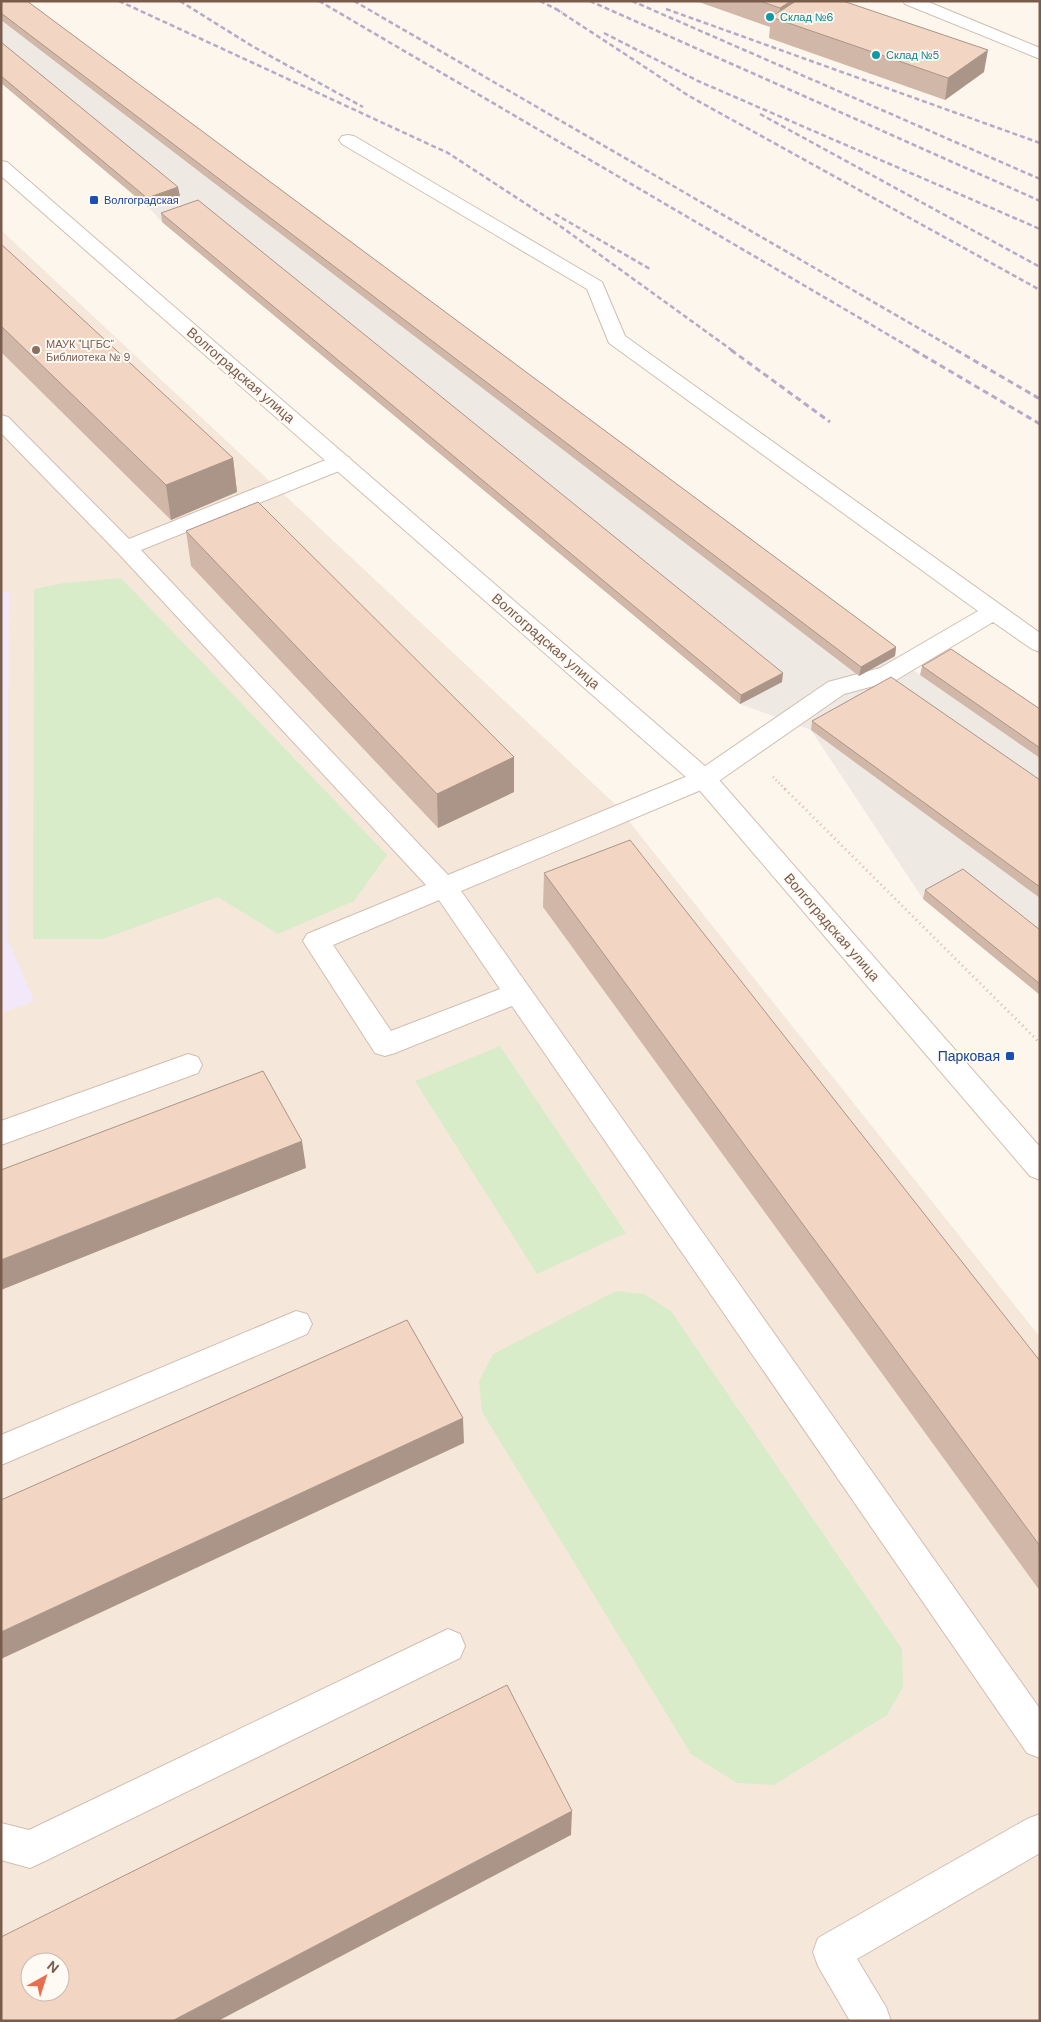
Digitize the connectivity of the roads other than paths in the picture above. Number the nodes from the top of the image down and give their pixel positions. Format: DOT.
graph roads {
  1 [pos="911,1"];
  2 [pos="1040,54"];
  3 [pos="348,140"];
  4 [pos="1,166"];
  5 [pos="1,421"];
  6 [pos="340,462"];
  7 [pos="126,548"];
  8 [pos="994,612"];
  9 [pos="1040,644"];
  10 [pos="704,779"];
  11 [pos="445,889"];
  12 [pos="517,993"];
  13 [pos="188,1065"];
  14 [pos="1,1133"];
  15 [pos="1040,1168"];
  16 [pos="296,1324"];
  17 [pos="1,1450"];
  18 [pos="448,1646"];
  19 [pos="1040,1740"];
  20 [pos="1040,1832"];
  21 [pos="1,1841"];
  22 [pos="872,2021"];
  1 -- 2 [label="street"];
  3 -- 8 [label="street"];
  4 -- 6 [label="street, Волгоградская улица"];
  5 -- 7 [label="street"];
  6 -- 7 [label="street"];
  6 -- 10 [label="street, Волгоградская улица"];
  7 -- 11 [label="street"];
  8 -- 9 [label="street"];
  8 -- 10 [label="street"];
  10 -- 11 [label="street"];
  10 -- 15 [label="street, Волгоградская улица"];
  11 -- 12 [label="street"];
  11 -- 12 [label="street"];
  12 -- 19 [label="street"];
  13 -- 14 [label="street"];
  16 -- 17 [label="street"];
  18 -- 21 [label="street"];
  20 -- 22 [label="street"];
}
